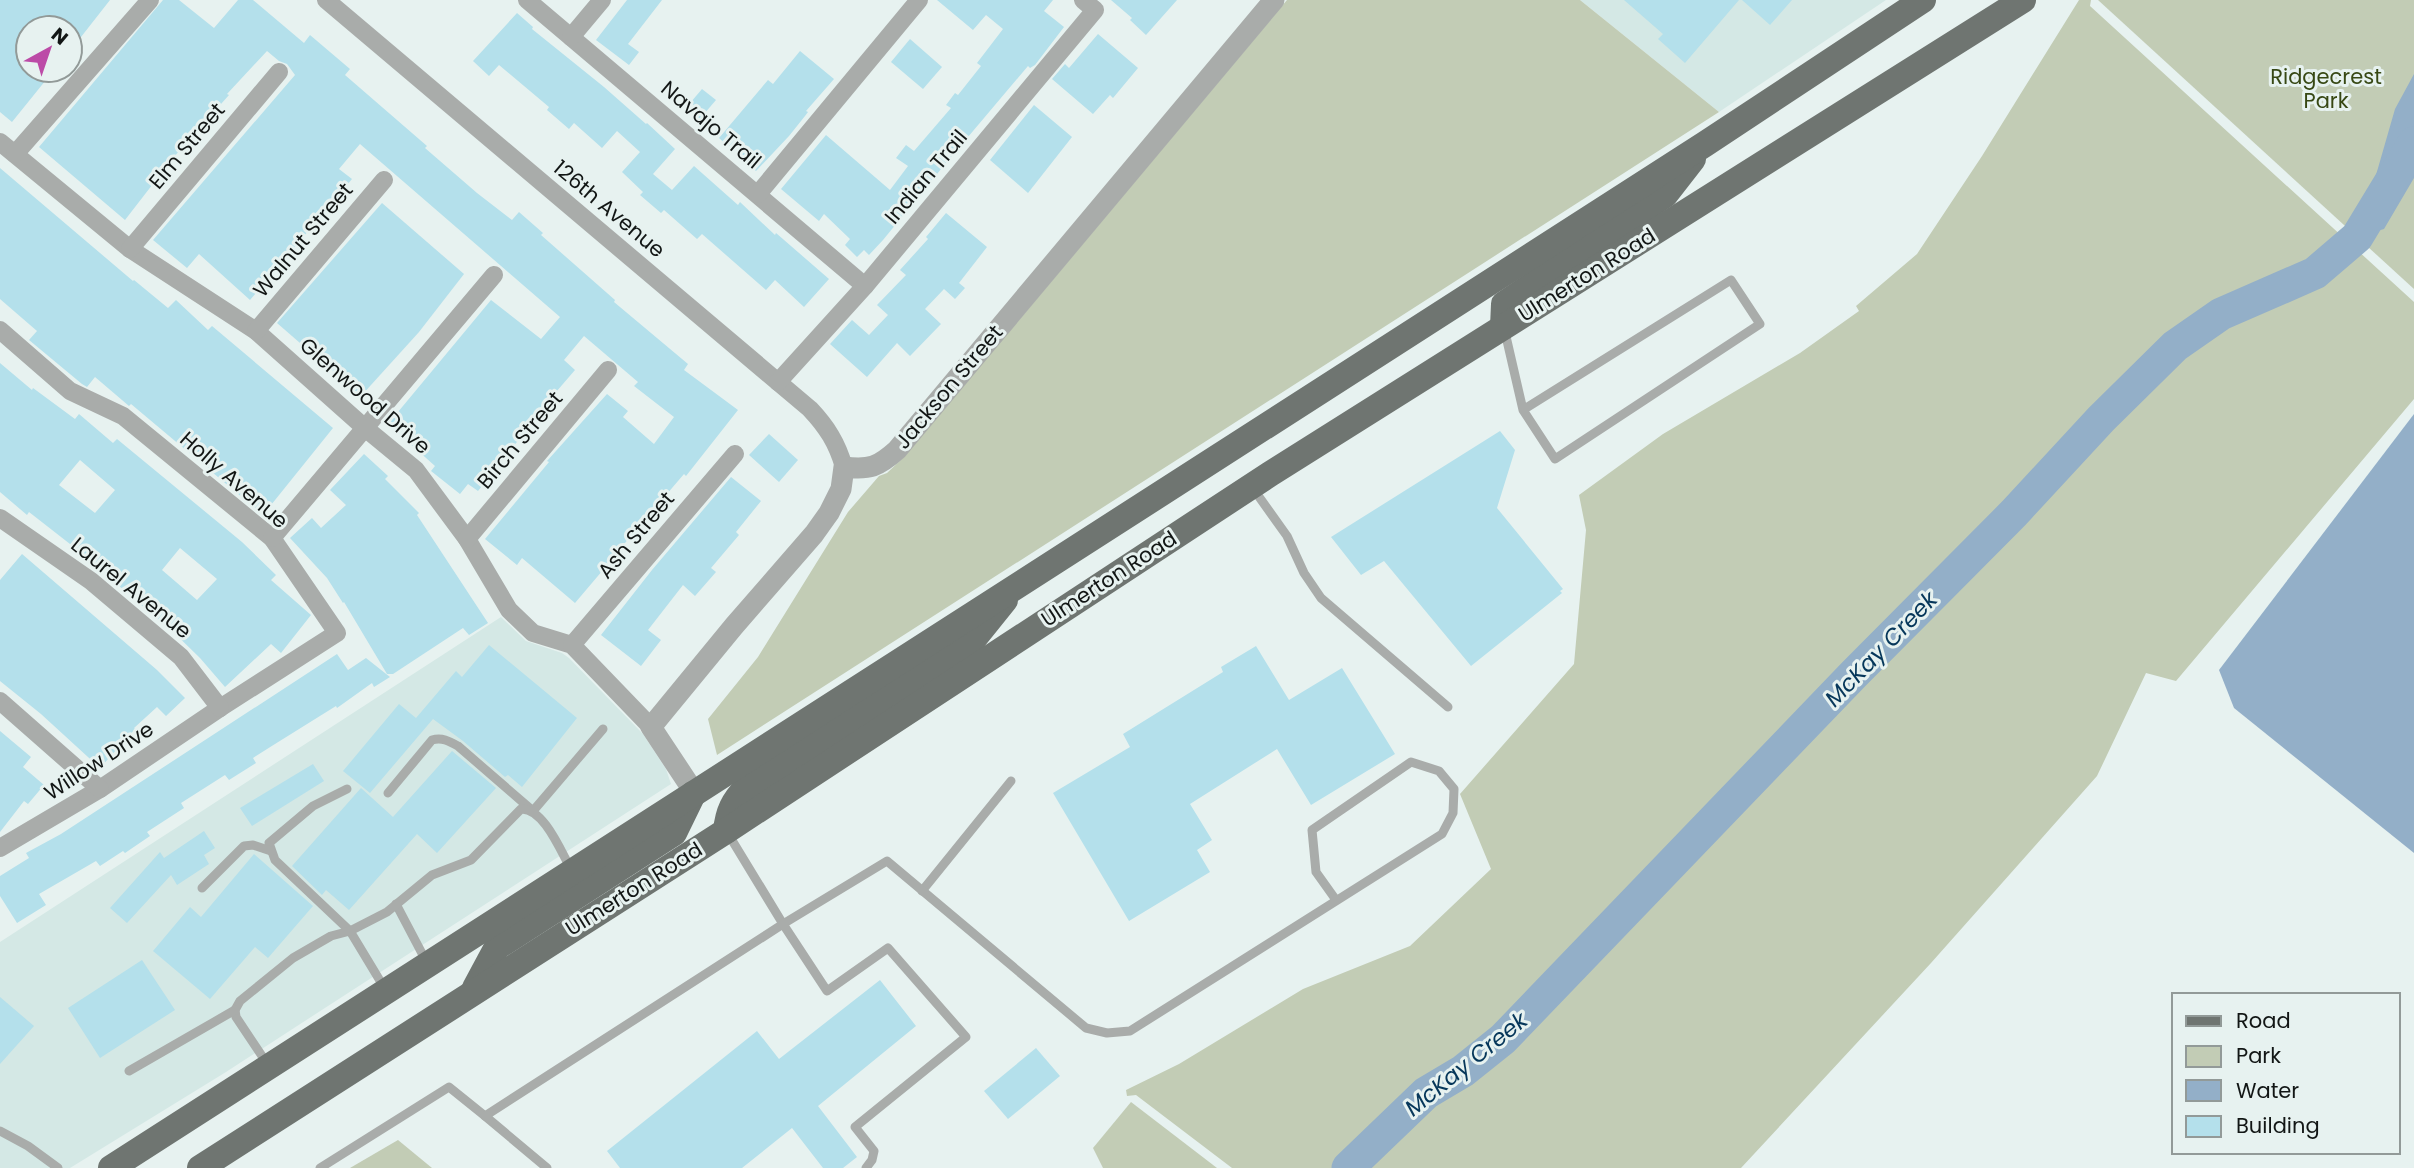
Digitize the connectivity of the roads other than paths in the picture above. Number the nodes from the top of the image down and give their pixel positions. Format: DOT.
graph roads {
  1 [pos="150,0"];
  2 [pos="326,0"];
  3 [pos="527,0"];
  4 [pos="602,0"];
  5 [pos="919,0"];
  6 [pos="1083,0"];
  7 [pos="1274,0"];
  8 [pos="1923,0"];
  9 [pos="2023,0"];
  10 [pos="571,37"];
  11 [pos="279,72"];
  12 [pos="0,142"];
  13 [pos="1705,144"];
  14 [pos="15,154"];
  15 [pos="384,180"];
  16 [pos="758,194"];
  17 [pos="130,249"];
  18 [pos="494,275"];
  19 [pos="865,286"];
  20 [pos="1503,327"];
  21 [pos="0,330"];
  22 [pos="256,331"];
  23 [pos="608,370"];
  24 [pos="778,382"];
  25 [pos="1524,410"];
  26 [pos="365,428"];
  27 [pos="735,454"];
  28 [pos="844,467"];
  29 [pos="1251,486"];
  30 [pos="0,518"];
  31 [pos="272,538"];
  32 [pos="467,540"];
  33 [pos="1020,582"];
  34 [pos="572,645"];
  35 [pos="0,701"];
  36 [pos="1448,707"];
  37 [pos="220,708"];
  38 [pos="651,727"];
  39 [pos="603,729"];
  40 [pos="1011,781"];
  41 [pos="100,789"];
  42 [pos="347,789"];
  43 [pos="694,792"];
  44 [pos="388,793"];
  45 [pos="533,811"];
  46 [pos="726,831"];
  47 [pos="0,848"];
  48 [pos="271,851"];
  49 [pos="572,871"];
  50 [pos="202,888"];
  51 [pos="922,891"];
  52 [pos="1336,901"];
  53 [pos="396,904"];
  54 [pos="783,924"];
  55 [pos="350,931"];
  56 [pos="427,964"];
  57 [pos="474,990"];
  58 [pos="386,991"];
  59 [pos="235,1010"];
  60 [pos="269,1066"];
  61 [pos="129,1071"];
  62 [pos="485,1116"];
  63 [pos="0,1131"];
  64 [pos="58,1168"];
  65 [pos="111,1168"];
  66 [pos="200,1168"];
  67 [pos="320,1168"];
  68 [pos="547,1168"];
  69 [pos="866,1168"];
  1 -- 14 [label="street"];
  2 -- 24 [label="street, 126th Avenue"];
  3 -- 10 [label="street, Navajo Trail"];
  4 -- 10 [label="street"];
  5 -- 16 [label="street"];
  6 -- 19 [label="street, Indian Trail"];
  7 -- 28 [label="street, Jackson Street"];
  8 -- 13 [label="main road"];
  9 -- 20 [label="main road, Ulmerton Road"];
  10 -- 16 [label="street, Navajo Trail"];
  11 -- 17 [label="street, Elm Street"];
  12 -- 14 [label="street, Glenwood Drive"];
  13 -- 20 [label="main road"];
  13 -- 33 [label="main road"];
  14 -- 17 [label="street, Glenwood Drive"];
  15 -- 22 [label="street, Walnut Street"];
  16 -- 19 [label="street, Navajo Trail"];
  17 -- 22 [label="street, Glenwood Drive"];
  18 -- 26 [label="street"];
  19 -- 24 [label="street, Indian Trail"];
  20 -- 25 [label="lane"];
  20 -- 29 [label="main road, Ulmerton Road"];
  21 -- 31 [label="street, Holly Avenue"];
  22 -- 26 [label="street, Glenwood Drive"];
  23 -- 32 [label="street, Birch Street"];
  24 -- 28 [label="street, 126th Avenue"];
  25 -- 25 [label="lane"];
  26 -- 31 [label="street"];
  26 -- 32 [label="street, Glenwood Drive"];
  27 -- 34 [label="street, Ash Street"];
  28 -- 38 [label="street"];
  29 -- 36 [label="lane"];
  29 -- 46 [label="main road, Ulmerton Road"];
  30 -- 37 [label="street, Laurel Avenue"];
  31 -- 37 [label="street, Holly Avenue"];
  32 -- 34 [label="street, Glenwood Drive"];
  33 -- 43 [label="main road"];
  33 -- 46 [label="main road"];
  34 -- 38 [label="street, Glenwood Drive"];
  35 -- 41 [label="street"];
  37 -- 41 [label="street, Willow Drive"];
  38 -- 43 [label="street"];
  39 -- 45 [label="lane"];
  40 -- 51 [label="lane"];
  41 -- 47 [label="street, Willow Drive"];
  42 -- 48 [label="lane"];
  43 -- 49 [label="main road"];
  43 -- 57 [label="main road"];
  44 -- 45 [label="lane"];
  45 -- 49 [label="lane"];
  45 -- 53 [label="lane"];
  46 -- 54 [label="lane"];
  46 -- 57 [label="main road, Ulmerton Road"];
  48 -- 50 [label="lane"];
  48 -- 55 [label="lane"];
  49 -- 56 [label="main road"];
  51 -- 52 [label="lane"];
  51 -- 54 [label="lane"];
  52 -- 52 [label="lane"];
  53 -- 55 [label="lane"];
  53 -- 56 [label="lane"];
  54 -- 62 [label="lane"];
  54 -- 69 [label="lane"];
  55 -- 58 [label="lane"];
  55 -- 59 [label="lane"];
  56 -- 58 [label="main road"];
  57 -- 66 [label="main road, Ulmerton Road"];
  58 -- 60 [label="main road"];
  59 -- 60 [label="lane"];
  59 -- 61 [label="lane"];
  60 -- 65 [label="main road"];
  62 -- 67 [label="lane"];
  62 -- 68 [label="lane"];
  63 -- 64 [label="lane"];
}
